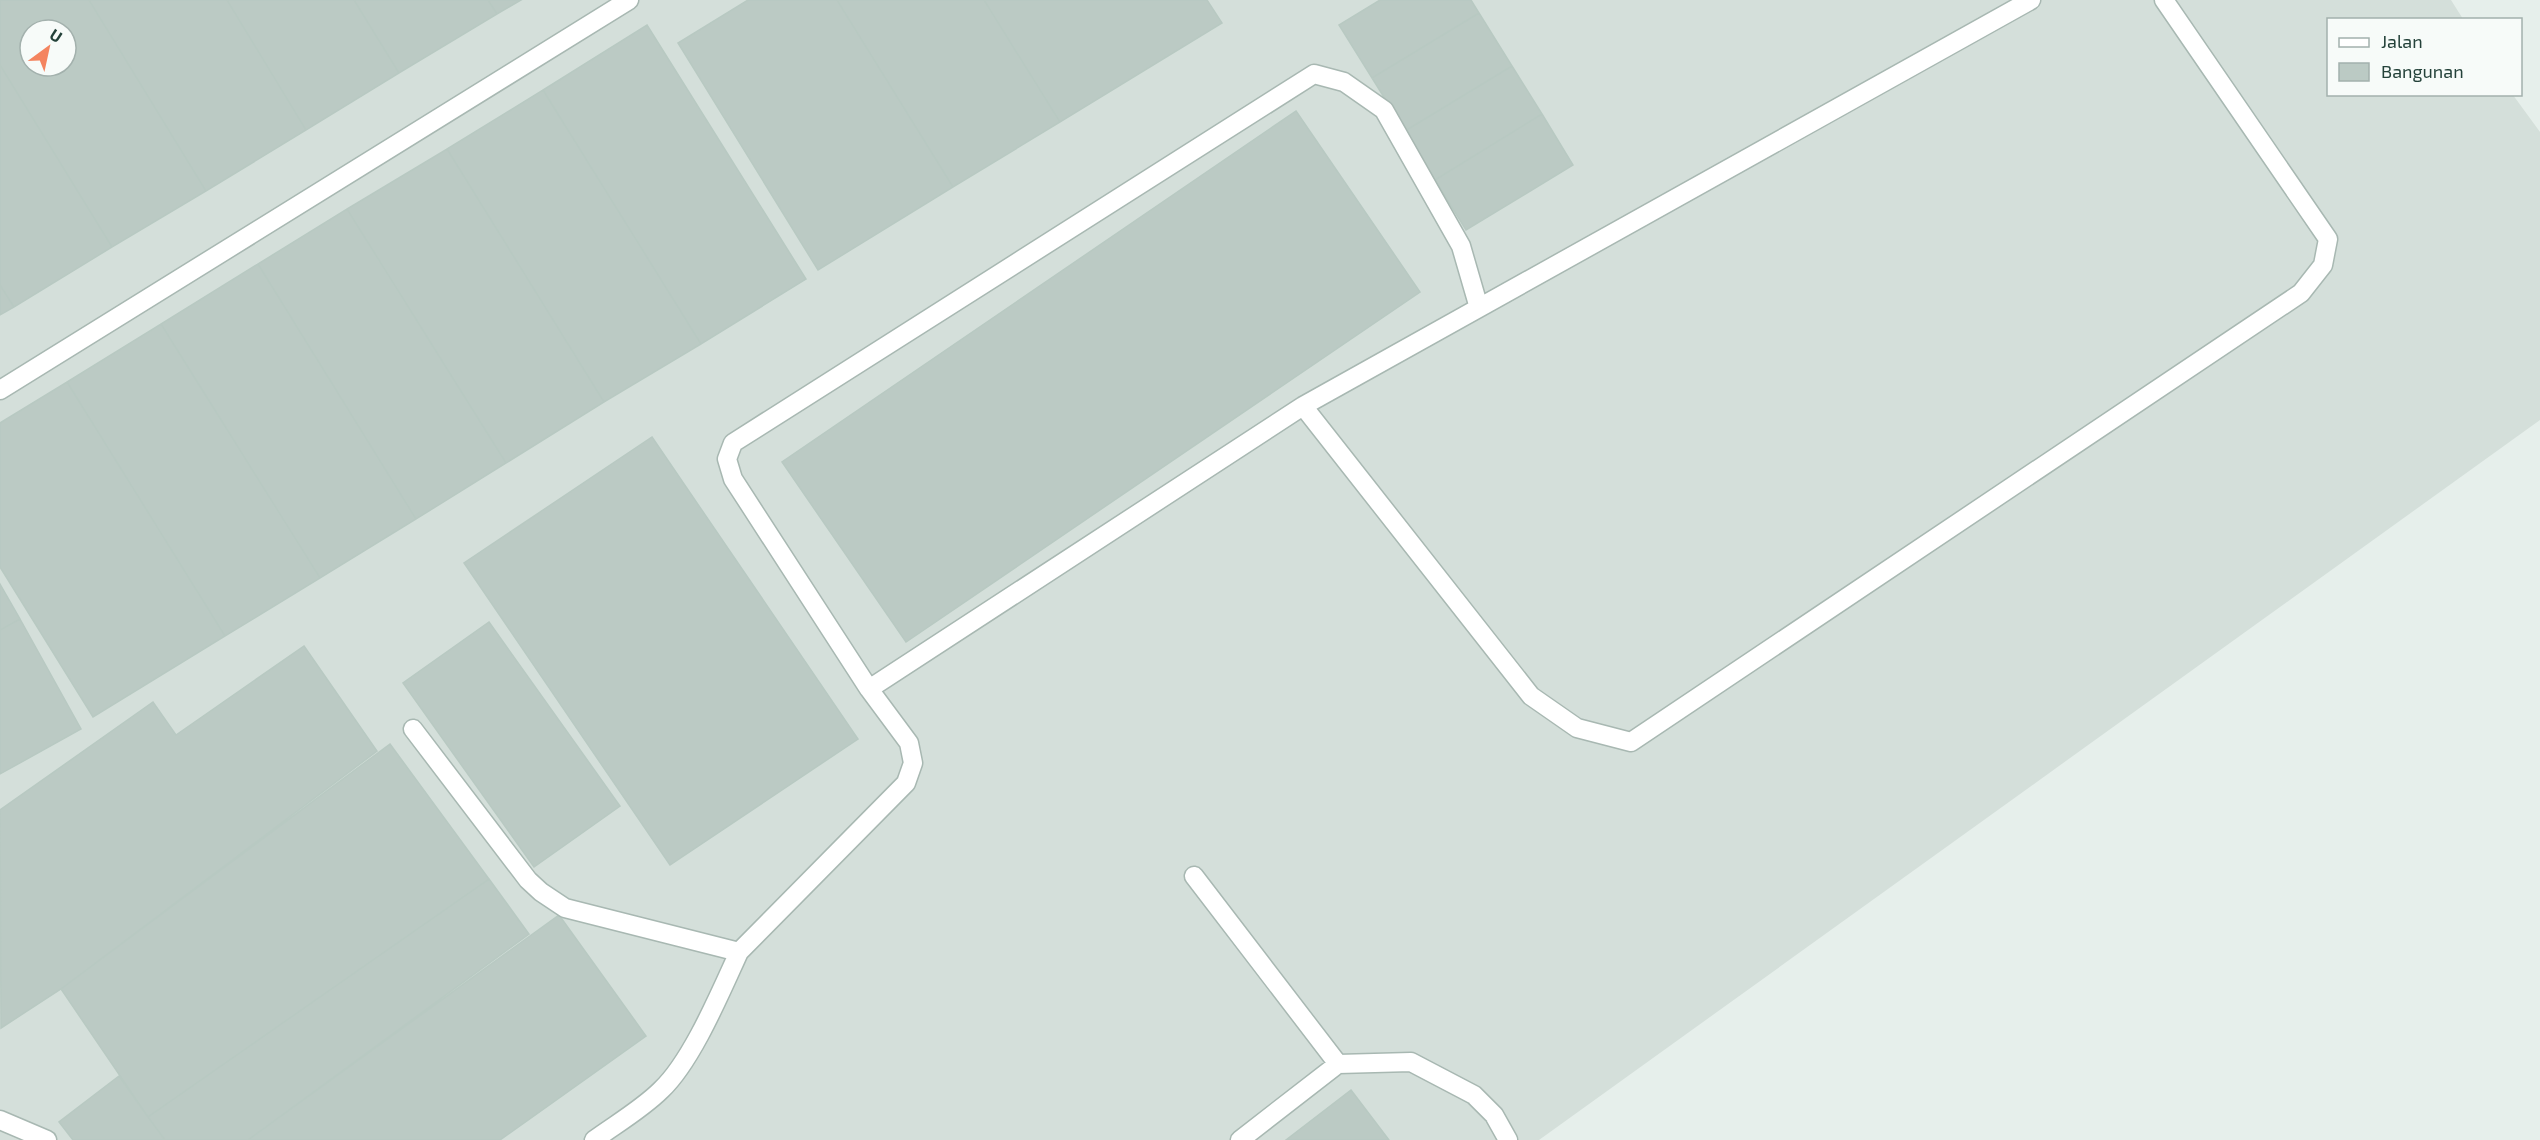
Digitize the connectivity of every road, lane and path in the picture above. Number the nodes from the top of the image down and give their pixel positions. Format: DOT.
graph roads {
  1 [pos="629,0"];
  2 [pos="2031,0"];
  3 [pos="2164,0"];
  4 [pos="1479,308"];
  5 [pos="0,390"];
  6 [pos="1303,406"];
  7 [pos="869,689"];
  8 [pos="413,729"];
  9 [pos="1194,876"];
  10 [pos="739,952"];
  11 [pos="1338,1064"];
  12 [pos="0,1120"];
  13 [pos="47,1140"];
  14 [pos="594,1140"];
  15 [pos="1240,1140"];
  16 [pos="1508,1140"];
  1 -- 5 [label="lane"];
  2 -- 4 [label="lane"];
  3 -- 6 [label="lane"];
  4 -- 6 [label="lane"];
  4 -- 7 [label="lane"];
  6 -- 7 [label="lane"];
  7 -- 10 [label="lane"];
  8 -- 10 [label="lane"];
  9 -- 11 [label="lane"];
  10 -- 14 [label="lane"];
  11 -- 15 [label="lane"];
  11 -- 16 [label="lane"];
  12 -- 13 [label="lane"];
}
